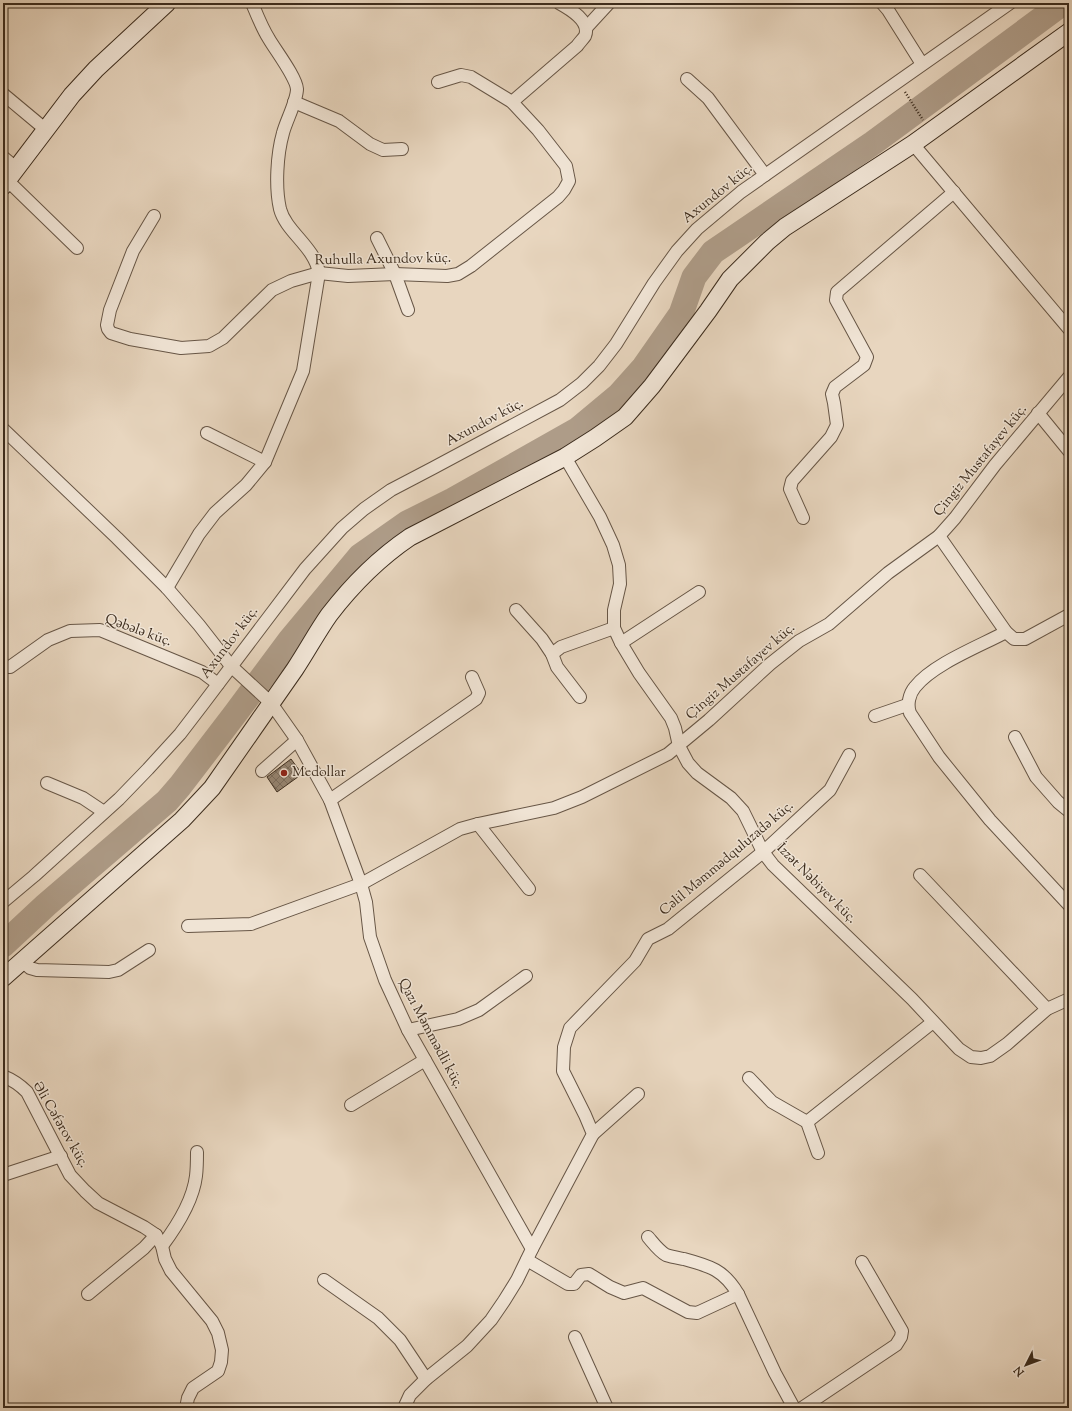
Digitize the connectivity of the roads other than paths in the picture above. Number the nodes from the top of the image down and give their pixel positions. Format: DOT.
graph roads {
  1 [pos="167,3"];
  2 [pos="252,3"];
  3 [pos="559,3"];
  4 [pos="610,3"];
  5 [pos="882,3"];
  6 [pos="1010,3"];
  7 [pos="586,28"];
  8 [pos="1069,32"];
  9 [pos="922,64"];
  10 [pos="687,79"];
  11 [pos="438,82"];
  12 [pos="3,94"];
  13 [pos="294,102"];
  14 [pos="512,102"];
  15 [pos="45,129"];
  16 [pos="913,144"];
  17 [pos="402,149"];
  18 [pos="3,158"];
  19 [pos="765,175"];
  20 [pos="9,178"];
  21 [pos="954,192"];
  22 [pos="154,216"];
  23 [pos="377,238"];
  24 [pos="77,248"];
  25 [pos="319,273"];
  26 [pos="395,274"];
  27 [pos="408,310"];
  28 [pos="1069,329"];
  29 [pos="1069,377"];
  30 [pos="1038,413"];
  31 [pos="3,429"];
  32 [pos="207,434"];
  33 [pos="1069,451"];
  34 [pos="565,457"];
  35 [pos="265,462"];
  36 [pos="803,518"];
  37 [pos="939,536"];
  38 [pos="167,588"];
  39 [pos="699,592"];
  40 [pos="516,610"];
  41 [pos="1069,615"];
  42 [pos="614,628"];
  43 [pos="1006,632"];
  44 [pos="621,643"];
  45 [pos="552,654"];
  46 [pos="3,666"];
  47 [pos="231,666"];
  48 [pos="472,677"];
  49 [pos="218,684"];
  50 [pos="580,697"];
  51 [pos="267,700"];
  52 [pos="908,705"];
  53 [pos="875,716"];
  54 [pos="1014,737"];
  55 [pos="297,740"];
  56 [pos="679,746"];
  57 [pos="849,755"];
  58 [pos="262,771"];
  59 [pos="47,783"];
  60 [pos="330,800"];
  61 [pos="1069,811"];
  62 [pos="104,812"];
  63 [pos="478,824"];
  64 [pos="763,852"];
  65 [pos="920,875"];
  66 [pos="361,884"];
  67 [pos="529,889"];
  68 [pos="3,902"];
  69 [pos="1069,905"];
  70 [pos="188,926"];
  71 [pos="149,950"];
  72 [pos="22,961"];
  73 [pos="526,976"];
  74 [pos="3,978"];
  75 [pos="1069,999"];
  76 [pos="1047,1009"];
  77 [pos="934,1022"];
  78 [pos="408,1030"];
  79 [pos="425,1060"];
  80 [pos="3,1076"];
  81 [pos="749,1078"];
  82 [pos="638,1094"];
  83 [pos="351,1105"];
  84 [pos="807,1122"];
  85 [pos="593,1134"];
  86 [pos="197,1152"];
  87 [pos="818,1153"];
  88 [pos="61,1156"];
  89 [pos="3,1174"];
  90 [pos="648,1237"];
  91 [pos="159,1240"];
  92 [pos="529,1254"];
  93 [pos="862,1262"];
  94 [pos="324,1280"];
  95 [pos="88,1294"];
  96 [pos="738,1294"];
  97 [pos="575,1337"];
  98 [pos="426,1379"];
  99 [pos="186,1408"];
  100 [pos="404,1408"];
  101 [pos="607,1408"];
  102 [pos="794,1408"];
  103 [pos="802,1408"];
  1 -- 15 [label="street"];
  2 -- 13 [label="street"];
  3 -- 7 [label="street"];
  4 -- 7 [label="street"];
  5 -- 9 [label="street"];
  6 -- 9 [label="street, Axundov küç."];
  7 -- 14 [label="street"];
  8 -- 16 [label="street"];
  9 -- 19 [label="street, Axundov küç."];
  10 -- 19 [label="street"];
  11 -- 14 [label="street, Ruhulla Axundov küç."];
  12 -- 15 [label="street"];
  13 -- 17 [label="street"];
  13 -- 25 [label="street"];
  14 -- 26 [label="street, Ruhulla Axundov küç."];
  15 -- 20 [label="street"];
  16 -- 21 [label="street"];
  16 -- 34 [label="street"];
  18 -- 20 [label="street"];
  19 -- 47 [label="street, Axundov küç."];
  20 -- 24 [label="street"];
  21 -- 28 [label="street"];
  21 -- 36 [label="street"];
  22 -- 25 [label="street, Ruhulla Axundov küç."];
  23 -- 26 [label="street"];
  25 -- 26 [label="street, Ruhulla Axundov küç."];
  25 -- 35 [label="street"];
  26 -- 27 [label="street"];
  29 -- 30 [label="street, Çingiz Mustafayev küç."];
  30 -- 33 [label="street"];
  30 -- 37 [label="street, Çingiz Mustafayev küç."];
  31 -- 38 [label="street, Qazı Məmmədli küç."];
  32 -- 35 [label="street"];
  34 -- 42 [label="street, İzzət Nəbiyev küç."];
  34 -- 51 [label="street"];
  35 -- 38 [label="street"];
  37 -- 43 [label="street"];
  37 -- 56 [label="street, Çingiz Mustafayev küç."];
  38 -- 47 [label="street, Qazı Məmmədli küç."];
  39 -- 44 [label="street"];
  40 -- 45 [label="street"];
  41 -- 43 [label="street"];
  42 -- 44 [label="street, İzzət Nəbiyev küç."];
  42 -- 45 [label="street"];
  43 -- 52 [label="street"];
  44 -- 56 [label="street, İzzət Nəbiyev küç."];
  45 -- 50 [label="street"];
  46 -- 49 [label="street, Qəbələ küç."];
  47 -- 49 [label="street, Axundov küç."];
  47 -- 51 [label="street, Qazı Məmmədli küç."];
  48 -- 60 [label="street"];
  49 -- 62 [label="street, Axundov küç."];
  51 -- 55 [label="street, Qazı Məmmədli küç."];
  51 -- 72 [label="street"];
  52 -- 53 [label="street"];
  52 -- 69 [label="street"];
  54 -- 61 [label="street"];
  55 -- 58 [label="street"];
  55 -- 60 [label="street, Qazı Məmmədli küç."];
  56 -- 63 [label="street, Çingiz Mustafayev küç."];
  56 -- 64 [label="street, İzzət Nəbiyev küç."];
  57 -- 64 [label="street, Cəlil Məmmədquluzadə küç."];
  59 -- 62 [label="street"];
  60 -- 66 [label="street, Qazı Məmmədli küç."];
  62 -- 68 [label="street, Axundov küç."];
  63 -- 66 [label="street, Çingiz Mustafayev küç."];
  63 -- 67 [label="street"];
  64 -- 77 [label="street, İzzət Nəbiyev küç."];
  64 -- 85 [label="street, Cəlil Məmmədquluzadə küç."];
  65 -- 76 [label="street"];
  66 -- 70 [label="street, Çingiz Mustafayev küç."];
  66 -- 78 [label="street, Qazı Məmmədli küç."];
  71 -- 72 [label="street"];
  72 -- 74 [label="street"];
  73 -- 78 [label="street"];
  75 -- 76 [label="street, İzzət Nəbiyev küç."];
  76 -- 77 [label="street, İzzət Nəbiyev küç."];
  77 -- 84 [label="street"];
  78 -- 79 [label="street, Qazı Məmmədli küç."];
  79 -- 83 [label="street"];
  79 -- 92 [label="street, Qazı Məmmədli küç."];
  80 -- 88 [label="street, Əli Cəfərov küç."];
  81 -- 84 [label="street"];
  82 -- 85 [label="street"];
  84 -- 87 [label="street"];
  85 -- 92 [label="street"];
  86 -- 91 [label="street"];
  88 -- 89 [label="street"];
  88 -- 91 [label="street, Əli Cəfərov küç."];
  90 -- 96 [label="street"];
  91 -- 95 [label="street"];
  91 -- 99 [label="street"];
  92 -- 96 [label="street"];
  92 -- 98 [label="street"];
  93 -- 103 [label="street"];
  94 -- 98 [label="street"];
  96 -- 102 [label="street"];
  97 -- 101 [label="street"];
  98 -- 100 [label="street"];
}
